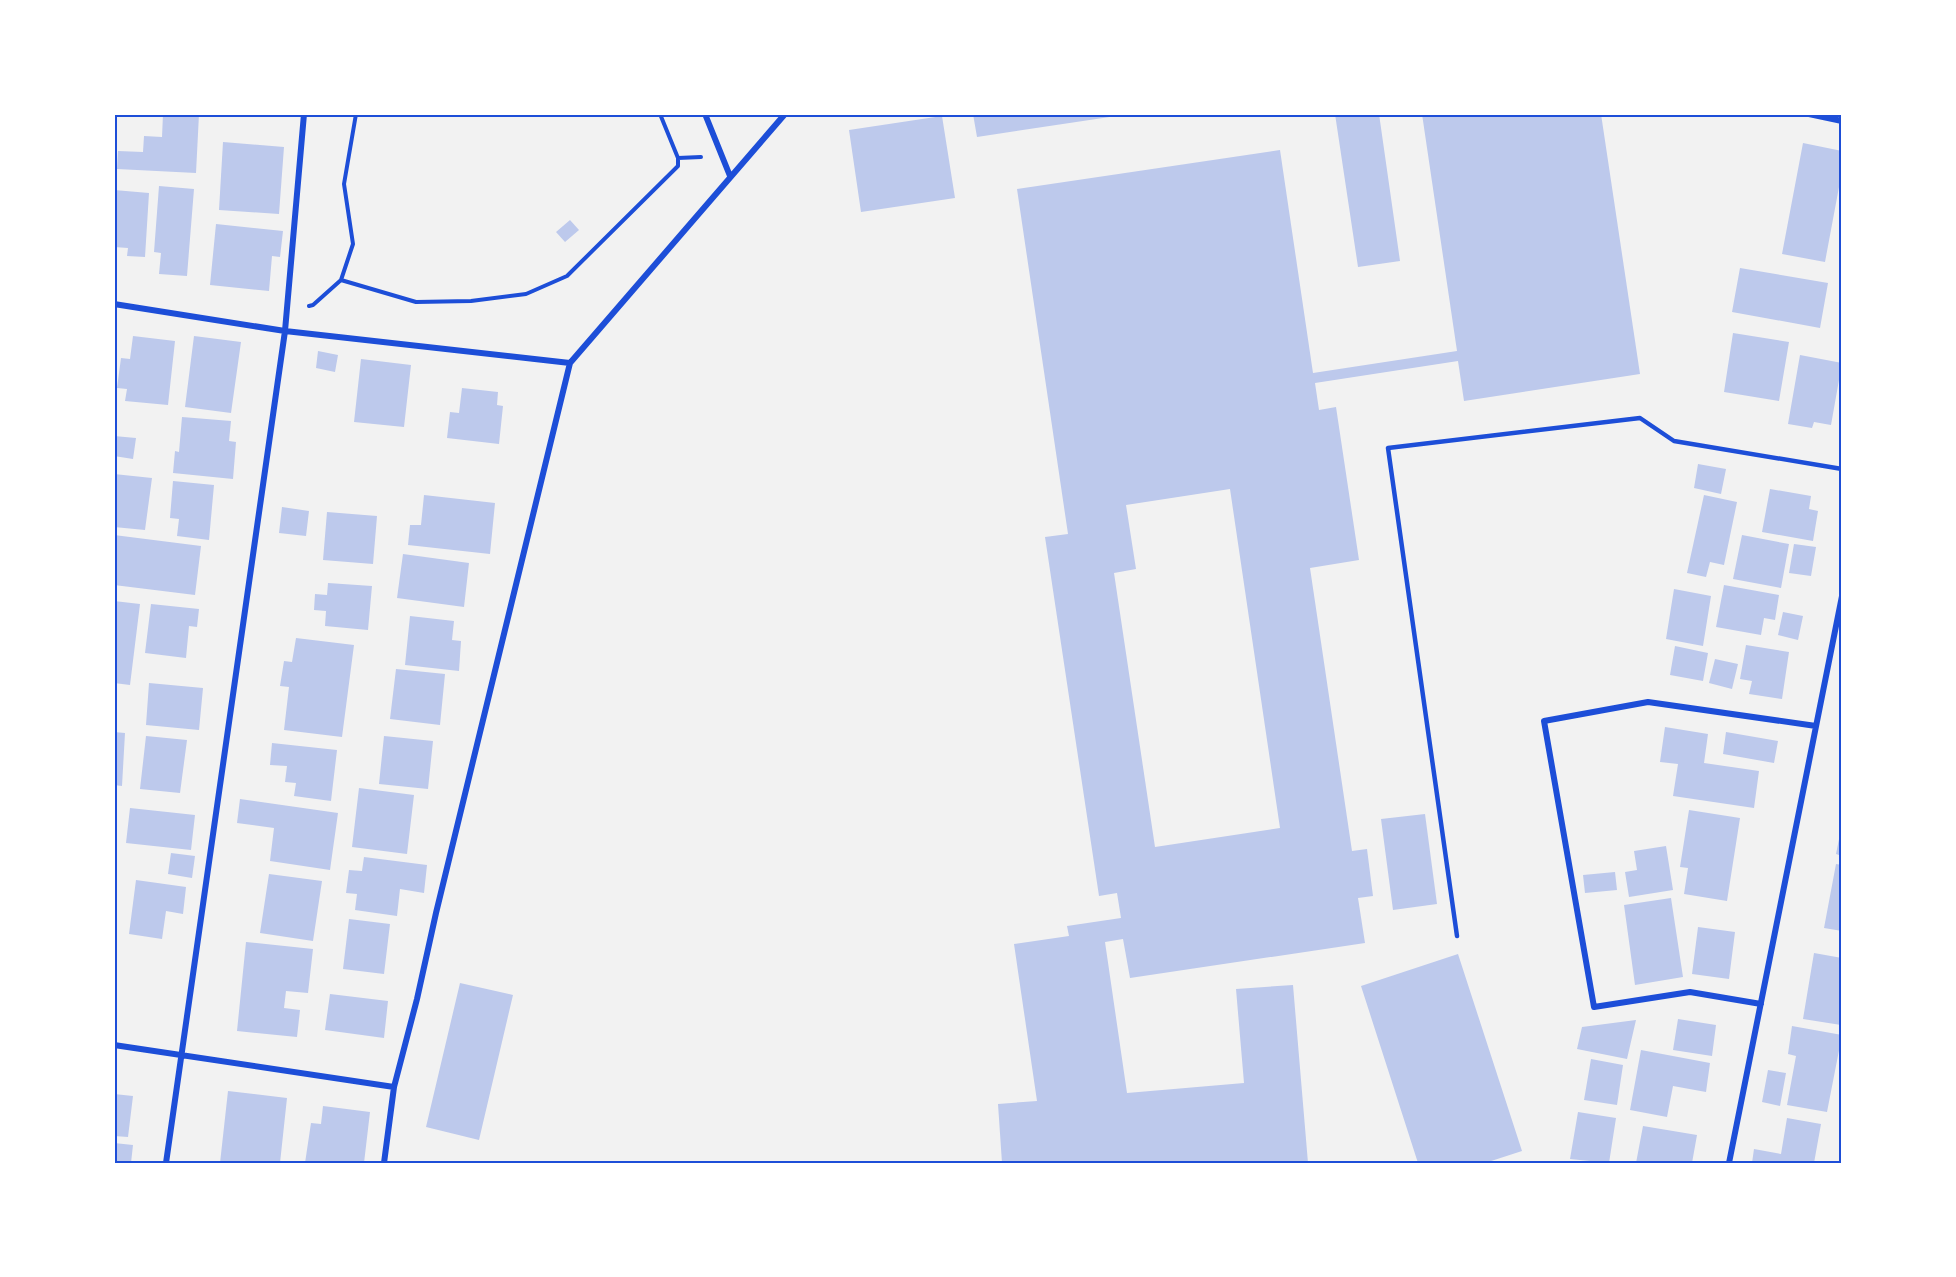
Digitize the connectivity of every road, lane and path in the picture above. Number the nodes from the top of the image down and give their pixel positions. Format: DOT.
graph roads {
  1 [pos="304,114"];
  2 [pos="356,114"];
  3 [pos="660,114"];
  4 [pos="705,114"];
  5 [pos="785,114"];
  6 [pos="1809,114"];
  7 [pos="1842,121"];
  8 [pos="730,176"];
  9 [pos="341,280"];
  10 [pos="114,304"];
  11 [pos="287,310"];
  12 [pos="285,331"];
  13 [pos="570,363"];
  14 [pos="1842,469"];
  15 [pos="1842,596"];
  16 [pos="1816,726"];
  17 [pos="1457,936"];
  18 [pos="1761,1004"];
  19 [pos="114,1045"];
  20 [pos="182,1054"];
  21 [pos="394,1088"];
  22 [pos="166,1163"];
  23 [pos="384,1163"];
  24 [pos="1729,1163"];
  1 -- 11 [label="street"];
  2 -- 9 [label="path"];
  3 -- 9 [label="path"];
  4 -- 8 [label="street"];
  5 -- 8 [label="street"];
  6 -- 7 [label="street"];
  8 -- 13 [label="street"];
  9 -- 11 [label="path"];
  10 -- 12 [label="street"];
  11 -- 12 [label="street"];
  12 -- 13 [label="street"];
  12 -- 20 [label="street"];
  13 -- 21 [label="street"];
  14 -- 17 [label="lane"];
  15 -- 16 [label="street"];
  16 -- 18 [label="street"];
  16 -- 18 [label="street"];
  18 -- 24 [label="street"];
  19 -- 20 [label="street"];
  20 -- 21 [label="street"];
  20 -- 22 [label="street"];
  21 -- 23 [label="street"];
}
